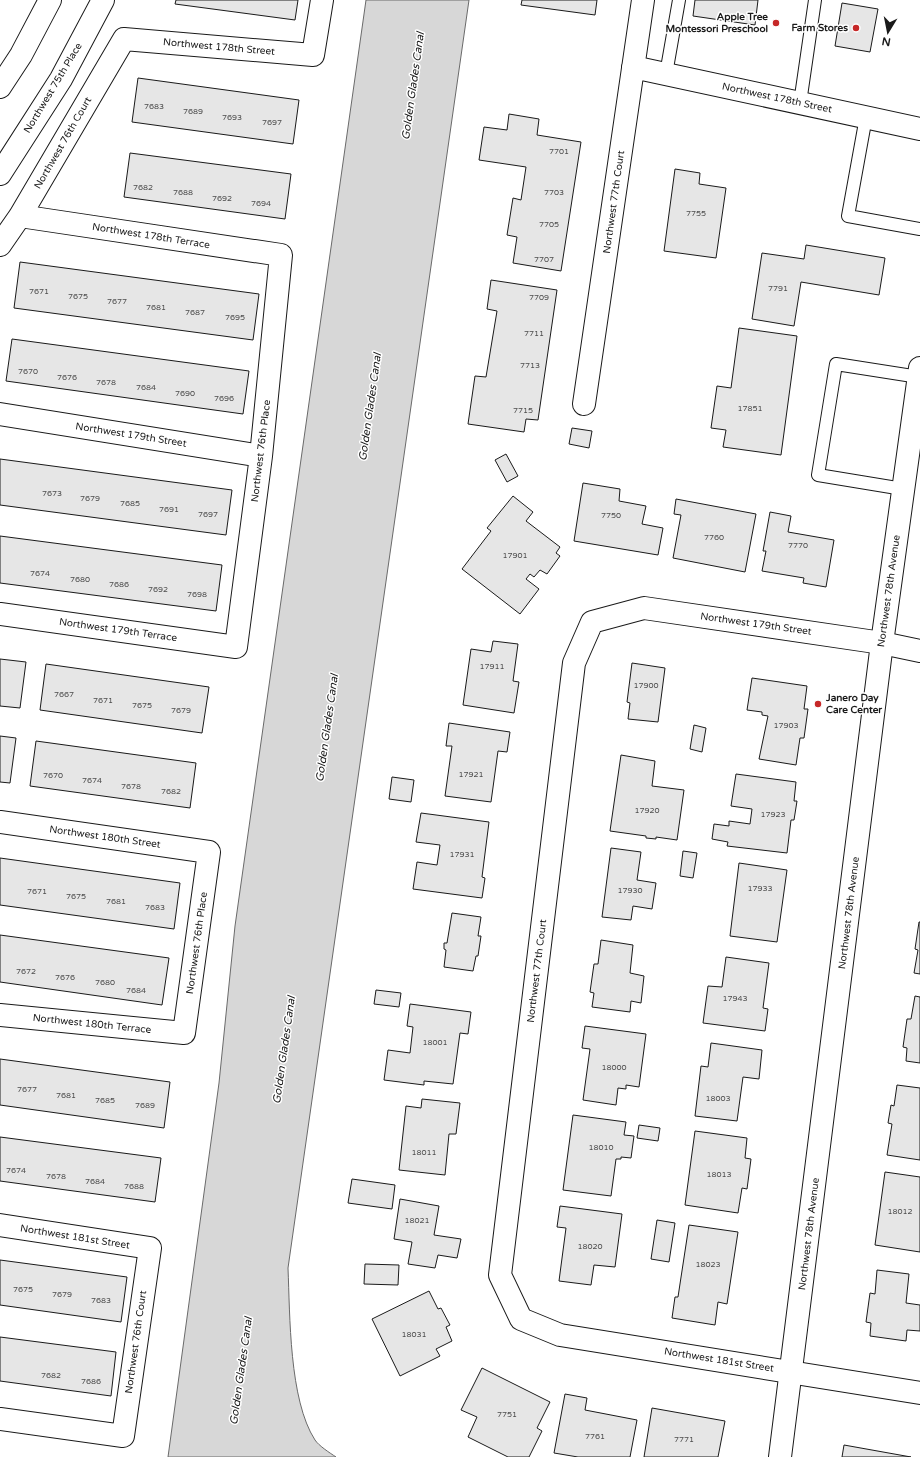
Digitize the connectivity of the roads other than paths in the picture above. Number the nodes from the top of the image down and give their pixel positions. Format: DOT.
graph roads {
  1 [pos="50,0"];
  2 [pos="104,0"];
  3 [pos="322,0"];
  4 [pos="643,0"];
  5 [pos="679,0"];
  6 [pos="815,0"];
  7 [pos="124,39"];
  8 [pos="633,67"];
  9 [pos="666,74"];
  10 [pos="0,87"];
  11 [pos="800,103"];
  12 [pos="866,117"];
  13 [pos="920,129"];
  14 [pos="0,174"];
  15 [pos="20,216"];
  16 [pos="920,229"];
  17 [pos="0,245"];
  18 [pos="281,255"];
  19 [pos="919,373"];
  20 [pos="584,404"];
  21 [pos="0,414"];
  22 [pos="261,456"];
  23 [pos="910,476"];
  24 [pos="0,614"];
  25 [pos="592,622"];
  26 [pos="882,642"];
  27 [pos="236,647"];
  28 [pos="920,651"];
  29 [pos="0,822"];
  30 [pos="209,852"];
  31 [pos="0,1015"];
  32 [pos="184,1034"];
  33 [pos="0,1225"];
  34 [pos="150,1248"];
  35 [pos="521,1318"];
  36 [pos="792,1372"];
  37 [pos="920,1393"];
  38 [pos="0,1418"];
  39 [pos="780,1457"];
  1 -- 10 [label="street"];
  2 -- 14 [label="street, Northwest 75th Place"];
  3 -- 7 [label="street, Northwest 178th Street"];
  4 -- 8 [label="street, Northwest 77th Court"];
  5 -- 9 [label="lane"];
  6 -- 11 [label="lane"];
  7 -- 15 [label="street, Northwest 76th Court"];
  8 -- 9 [label="street, Northwest 178th Street"];
  8 -- 20 [label="street, Northwest 77th Court"];
  9 -- 11 [label="street, Northwest 178th Street"];
  11 -- 12 [label="street, Northwest 178th Street"];
  12 -- 13 [label="street, Northwest 178th Street"];
  12 -- 16 [label="lane"];
  15 -- 17 [label="street, Northwest 76th Court"];
  15 -- 18 [label="street, Northwest 178th Terrace"];
  18 -- 22 [label="street, Northwest 76th Place"];
  19 -- 23 [label="street, Northwest 78th Avenue"];
  19 -- 23 [label="lane"];
  21 -- 22 [label="street, Northwest 179th Street"];
  22 -- 27 [label="street, Northwest 76th Place"];
  23 -- 26 [label="street, Northwest 78th Avenue"];
  24 -- 27 [label="street, Northwest 179th Terrace"];
  25 -- 26 [label="street, Northwest 179th Street"];
  25 -- 35 [label="street, Northwest 77th Court"];
  26 -- 28 [label="street, Northwest 179th Street"];
  26 -- 36 [label="street, Northwest 78th Avenue"];
  29 -- 30 [label="street, Northwest 180th Street"];
  30 -- 32 [label="street, Northwest 76th Place"];
  31 -- 32 [label="street, Northwest 180th Terrace"];
  33 -- 34 [label="street, Northwest 181st Street"];
  34 -- 38 [label="street, Northwest 76th Court"];
  35 -- 36 [label="street, Northwest 181st Street"];
  36 -- 37 [label="street, Northwest 181st Street"];
  36 -- 39 [label="street, Northwest 78th Avenue"];
}
